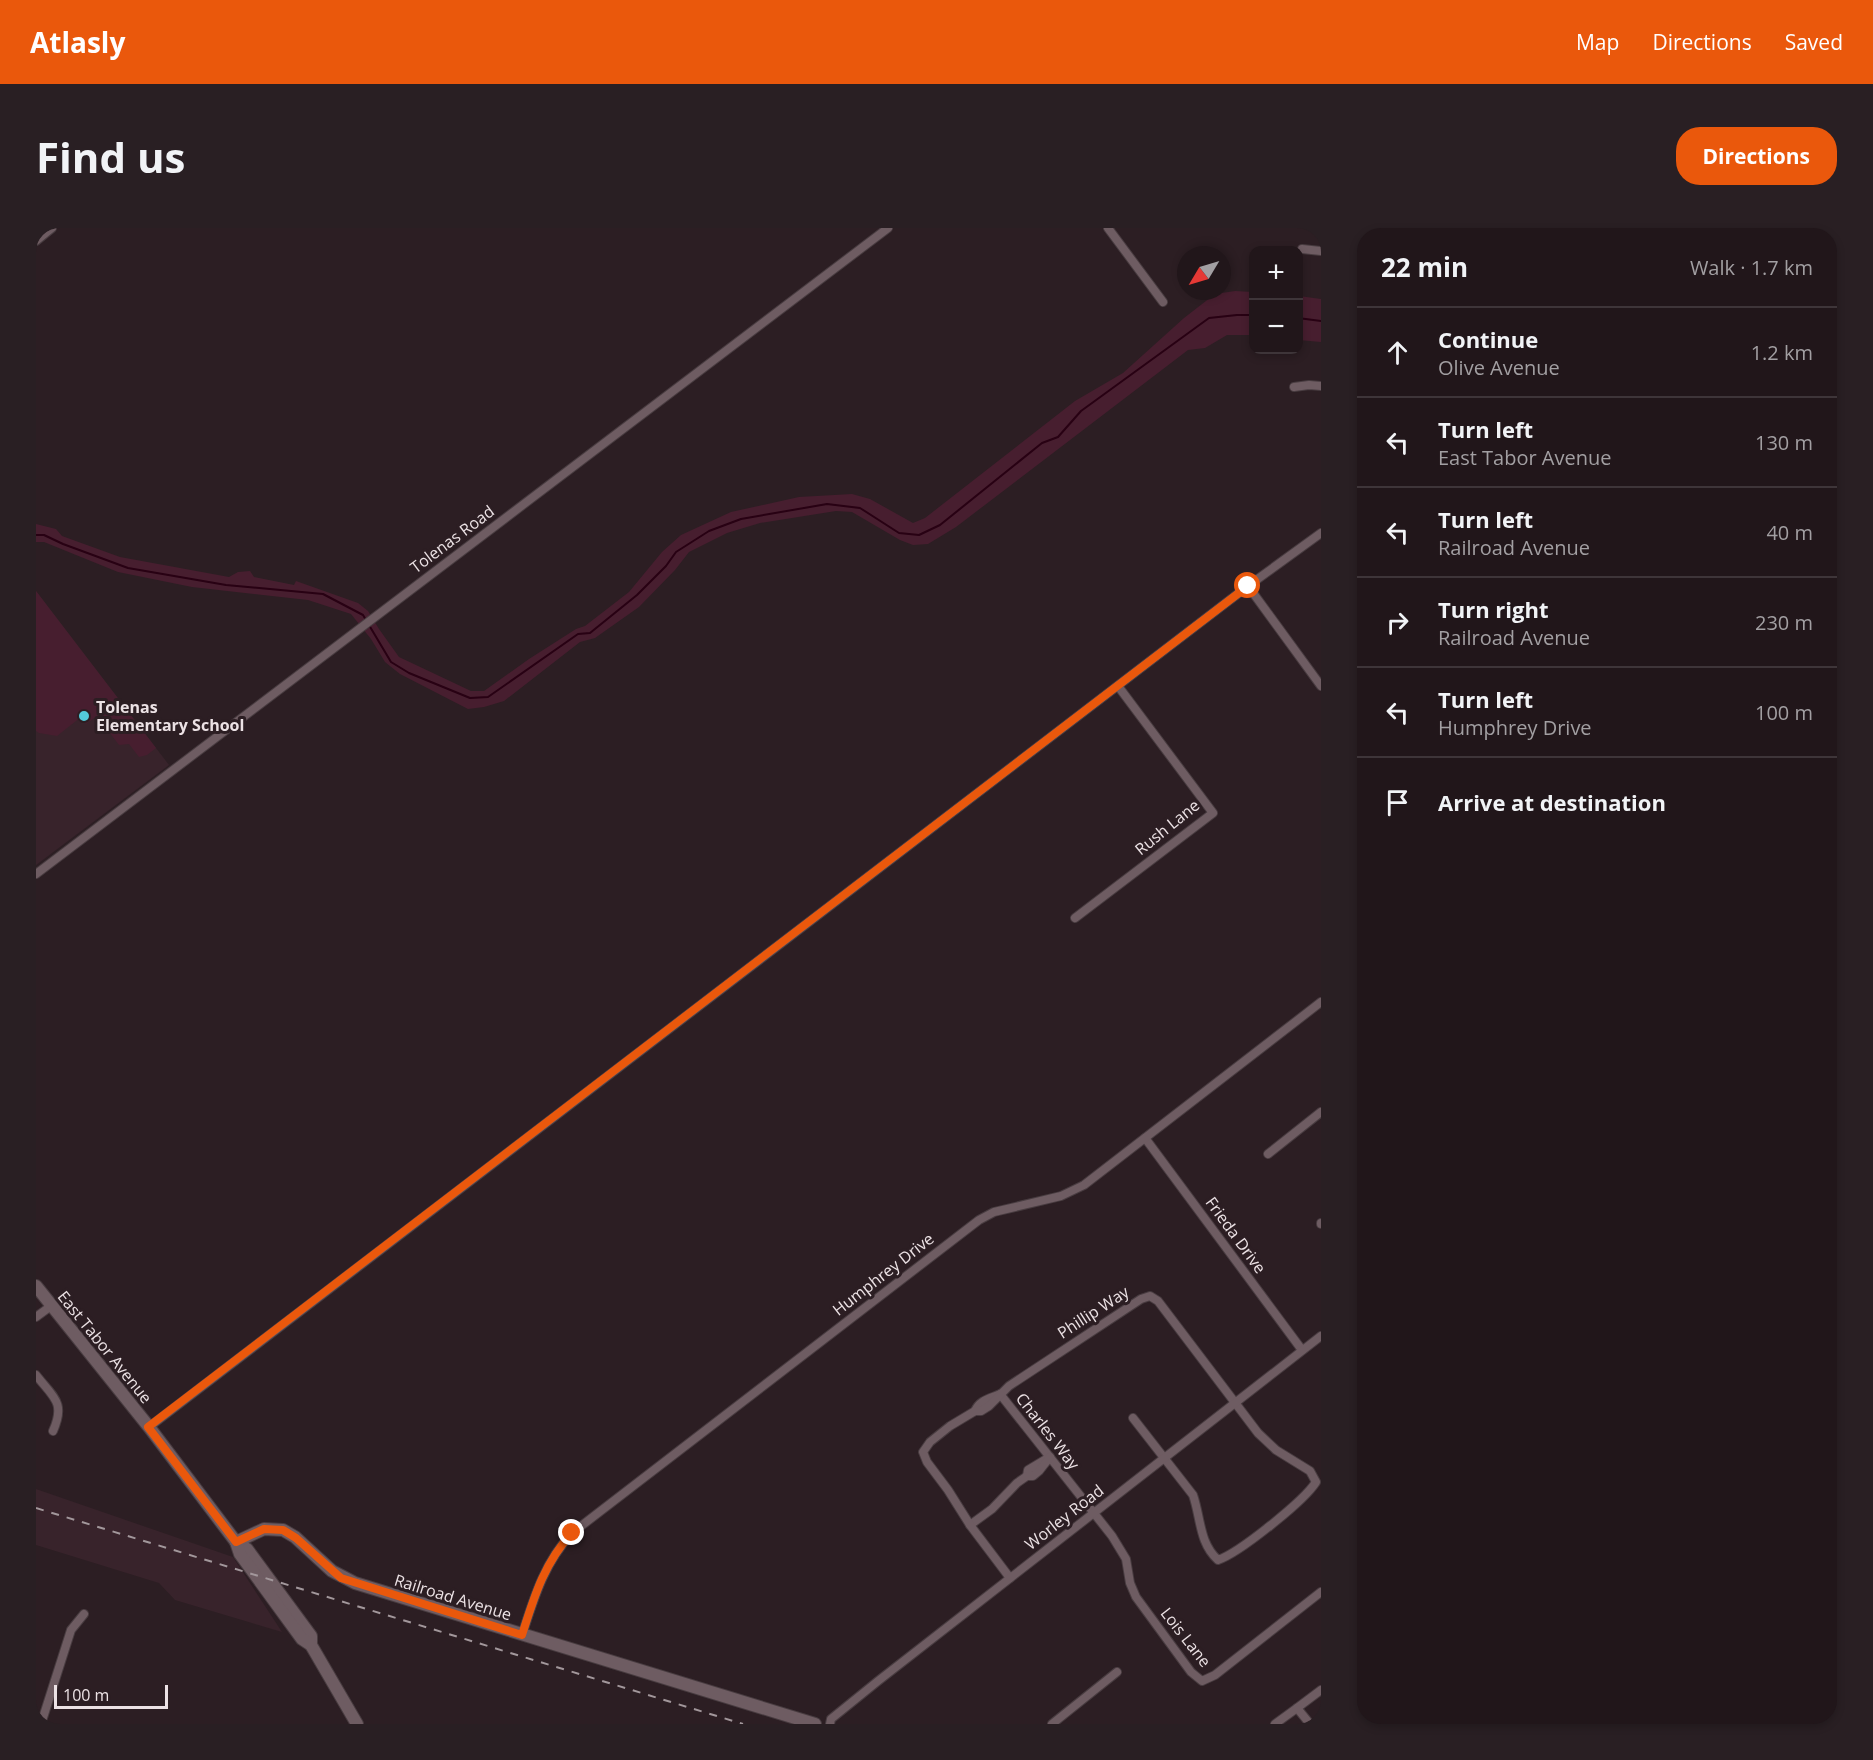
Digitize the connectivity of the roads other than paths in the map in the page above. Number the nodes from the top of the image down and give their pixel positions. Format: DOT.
graph roads {
  1 [pos="52,228"];
  2 [pos="888,228"];
  3 [pos="1108,228"];
  4 [pos="36,240"];
  5 [pos="1303,249"];
  6 [pos="1321,251"];
  7 [pos="1163,302"];
  8 [pos="1321,386"];
  9 [pos="1294,387"];
  10 [pos="1321,533"];
  11 [pos="1248,586"];
  12 [pos="1118,686"];
  13 [pos="1321,686"];
  14 [pos="36,874"];
  15 [pos="1074,918"];
  16 [pos="1321,1002"];
  17 [pos="1321,1112"];
  18 [pos="1145,1137"];
  19 [pos="1268,1154"];
  20 [pos="36,1286"];
  21 [pos="51,1306"];
  22 [pos="36,1317"];
  23 [pos="1321,1336"];
  24 [pos="1302,1350"];
  25 [pos="36,1375"];
  26 [pos="1000,1395"];
  27 [pos="1235,1404"];
  28 [pos="1133,1418"];
  29 [pos="148,1427"];
  30 [pos="53,1431"];
  31 [pos="1050,1458"];
  32 [pos="1164,1458"];
  33 [pos="1093,1514"];
  34 [pos="969,1525"];
  35 [pos="236,1542"];
  36 [pos="1010,1578"];
  37 [pos="1321,1592"];
  38 [pos="84,1614"];
  39 [pos="522,1635"];
  40 [pos="1117,1672"];
  41 [pos="1321,1690"];
  42 [pos="1297,1708"];
  43 [pos="38,1724"];
  44 [pos="357,1724"];
  45 [pos="815,1724"];
  46 [pos="830,1724"];
  47 [pos="1052,1724"];
  48 [pos="1275,1724"];
  49 [pos="1310,1724"];
  1 -- 4 [label="street"];
  2 -- 14 [label="street, Tolenas Road"];
  3 -- 7 [label="street"];
  5 -- 6 [label="street"];
  8 -- 9 [label="street"];
  10 -- 11 [label="street"];
  11 -- 12 [label="street"];
  11 -- 13 [label="street"];
  12 -- 15 [label="street, Rush Lane"];
  12 -- 29 [label="street"];
  16 -- 18 [label="street, Humphrey Drive"];
  17 -- 19 [label="street"];
  18 -- 24 [label="street, Frieda Drive"];
  18 -- 39 [label="street, Humphrey Drive"];
  20 -- 21 [label="main road, East Tabor Avenue"];
  21 -- 22 [label="street"];
  21 -- 29 [label="main road, East Tabor Avenue"];
  23 -- 24 [label="street, Worley Road"];
  24 -- 27 [label="street, Worley Road"];
  25 -- 30 [label="street"];
  26 -- 27 [label="street, Phillip Way"];
  26 -- 31 [label="street, Charles Way"];
  26 -- 34 [label="street, Phillip Way"];
  27 -- 32 [label="street, Worley Road"];
  27 -- 32 [label="street"];
  28 -- 32 [label="street"];
  29 -- 35 [label="main road, East Tabor Avenue"];
  31 -- 33 [label="street, Charles Way"];
  31 -- 34 [label="street"];
  32 -- 33 [label="street, Worley Road"];
  33 -- 36 [label="street, Worley Road"];
  33 -- 37 [label="street, Lois Lane"];
  34 -- 36 [label="street, Phillip Way"];
  35 -- 39 [label="main road, Railroad Avenue"];
  35 -- 44 [label="main road, East Tabor Avenue"];
  36 -- 46 [label="street, Worley Road"];
  38 -- 43 [label="street"];
  39 -- 45 [label="main road, Railroad Avenue"];
  40 -- 47 [label="street"];
  41 -- 42 [label="street"];
  42 -- 48 [label="street"];
  42 -- 49 [label="street"];
}
